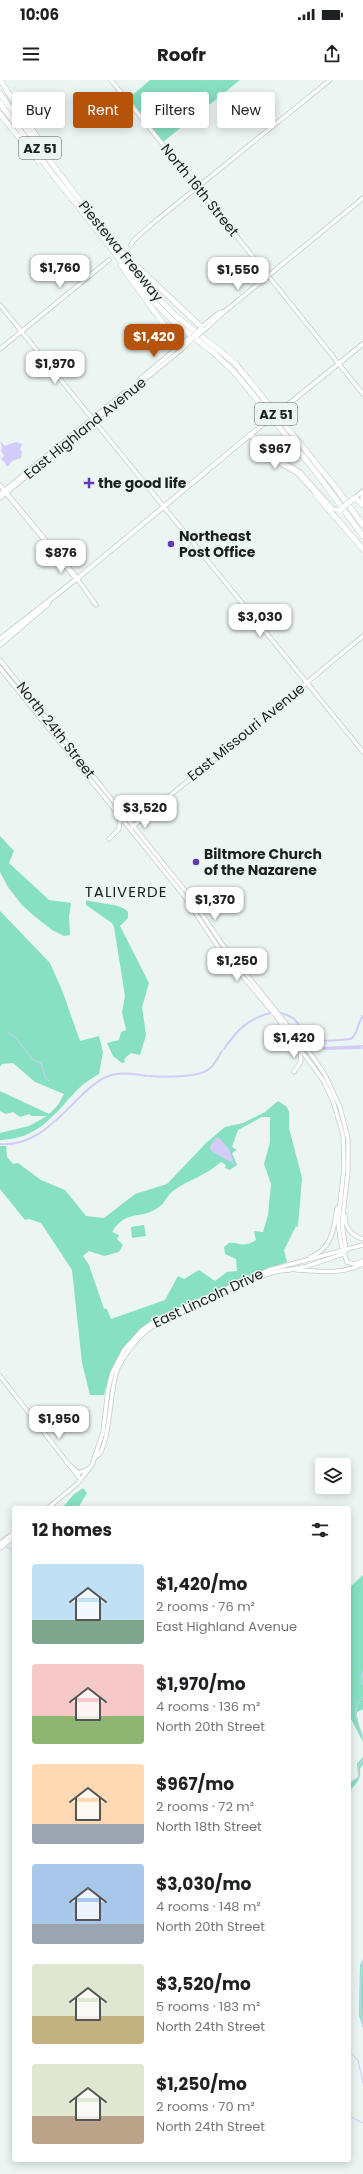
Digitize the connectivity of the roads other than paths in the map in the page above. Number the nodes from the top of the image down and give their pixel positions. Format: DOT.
graph roads {
  1 [pos="0,80"];
  2 [pos="111,80"];
  3 [pos="330,80"];
  4 [pos="0,94"];
  5 [pos="0,103"];
  6 [pos="0,114"];
  7 [pos="197,187"];
  8 [pos="363,198"];
  9 [pos="82,201"];
  10 [pos="76,205"];
  11 [pos="98,221"];
  12 [pos="92,225"];
  13 [pos="130,245"];
  14 [pos="109,260"];
  15 [pos="268,276"];
  16 [pos="0,304"];
  17 [pos="201,329"];
  18 [pos="22,331"];
  19 [pos="363,344"];
  20 [pos="180,348"];
  21 [pos="0,350"];
  22 [pos="339,364"];
  23 [pos="363,394"];
  24 [pos="93,420"];
  25 [pos="250,435"];
  26 [pos="0,485"];
  27 [pos="363,491"];
  28 [pos="6,492"];
  29 [pos="0,494"];
  30 [pos="363,494"];
  31 [pos="316,495"];
  32 [pos="0,498"];
  33 [pos="354,499"];
  34 [pos="363,505"];
  35 [pos="163,507"];
  36 [pos="339,511"];
  37 [pos="337,520"];
  38 [pos="363,525"];
  39 [pos="363,536"];
  40 [pos="363,549"];
  41 [pos="76,579"];
  42 [pos="49,601"];
  43 [pos="96,605"];
  44 [pos="363,636"];
  45 [pos="0,639"];
  46 [pos="0,645"];
  47 [pos="0,660"];
  48 [pos="0,668"];
  49 [pos="306,683"];
  50 [pos="15,686"];
  51 [pos="25,691"];
  52 [pos="45,722"];
  53 [pos="363,752"];
  54 [pos="119,816"];
  55 [pos="131,827"];
  56 [pos="109,839"];
  57 [pos="277,1016"];
  58 [pos="300,1048"];
  59 [pos="294,1072"];
  60 [pos="342,1130"];
  61 [pos="348,1149"];
  62 [pos="344,1155"];
  63 [pos="341,1192"];
  64 [pos="345,1200"];
  65 [pos="363,1239"];
  66 [pos="363,1245"];
  67 [pos="344,1251"];
  68 [pos="363,1262"];
  69 [pos="287,1264"];
  70 [pos="288,1270"];
  71 [pos="228,1287"];
  72 [pos="194,1307"];
  73 [pos="179,1311"];
  74 [pos="173,1314"];
  75 [pos="0,1376"];
  76 [pos="96,1457"];
  77 [pos="67,1463"];
  78 [pos="91,1467"];
  79 [pos="81,1480"];
  80 [pos="50,1506"];
  81 [pos="12,1535"];
  82 [pos="12,1538"];
  83 [pos="3,1544"];
  1 -- 9 [label="highway"];
  2 -- 7 [label="main road, North 16th Street"];
  3 -- 7 [label="main road"];
  4 -- 9 [label="highway, Piestewa Freeway / AZ 51"];
  5 -- 10 [label="highway, Piestewa Freeway / AZ 51"];
  6 -- 10 [label="highway"];
  7 -- 13 [label="main road"];
  7 -- 15 [label="main road, North 16th Street"];
  8 -- 15 [label="main road"];
  9 -- 11 [label="highway, Piestewa Freeway / AZ 51"];
  10 -- 12 [label="highway, Piestewa Freeway / AZ 51"];
  11 -- 17 [label="highway"];
  11 -- 38 [label="highway, Piestewa Freeway / AZ 51"];
  12 -- 20 [label="highway"];
  12 -- 39 [label="highway, Piestewa Freeway / AZ 51"];
  14 -- 18 [label="main road"];
  15 -- 17 [label="main road"];
  15 -- 22 [label="main road, North 16th Street"];
  16 -- 18 [label="main road"];
  17 -- 20 [label="highway, bridge"];
  18 -- 21 [label="main road"];
  18 -- 24 [label="main road"];
  19 -- 22 [label="main road"];
  20 -- 24 [label="main road, East Highland Avenue"];
  22 -- 23 [label="main road, North 16th Street"];
  22 -- 25 [label="main road, bridge"];
  24 -- 28 [label="main road, East Highland Avenue"];
  24 -- 35 [label="main road"];
  25 -- 31 [label="main road"];
  25 -- 35 [label="main road"];
  25 -- 36 [label="main road"];
  26 -- 28 [label="main road"];
  27 -- 33 [label="main road"];
  28 -- 29 [label="main road, East Highland Avenue"];
  28 -- 32 [label="main road, East Highland Avenue"];
  28 -- 41 [label="main road"];
  30 -- 34 [label="highway"];
  31 -- 36 [label="main road"];
  31 -- 37 [label="highway"];
  33 -- 34 [label="highway"];
  33 -- 36 [label="highway, bridge"];
  35 -- 41 [label="main road"];
  35 -- 49 [label="main road"];
  36 -- 37 [label="highway"];
  37 -- 40 [label="highway"];
  41 -- 42 [label="main road"];
  41 -- 43 [label="main road"];
  42 -- 45 [label="main road"];
  42 -- 46 [label="main road"];
  44 -- 49 [label="main road, East Missouri Avenue"];
  47 -- 51 [label="main road, North 24th Street"];
  48 -- 50 [label="main road, North 24th Street"];
  49 -- 53 [label="main road"];
  49 -- 55 [label="main road, East Missouri Avenue"];
  50 -- 51 [label="main road"];
  50 -- 52 [label="main road, North 24th Street"];
  51 -- 52 [label="main road"];
  51 -- 55 [label="main road, North 24th Street"];
  52 -- 54 [label="main road, North 24th Street"];
  54 -- 55 [label="main road, North 24th Street"];
  54 -- 56 [label="main road"];
  55 -- 57 [label="main road, North 24th Street"];
  57 -- 58 [label="main road, North 24th Street"];
  57 -- 61 [label="main road, North 24th Street"];
  58 -- 59 [label="main road"];
  58 -- 60 [label="main road, North 24th Street"];
  60 -- 61 [label="main road"];
  60 -- 62 [label="main road, North 24th Street"];
  61 -- 62 [label="main road"];
  61 -- 64 [label="main road, North 24th Street"];
  62 -- 63 [label="main road, North 24th Street"];
  63 -- 67 [label="main road, North 24th Street"];
  63 -- 69 [label="main road"];
  64 -- 65 [label="main road"];
  64 -- 67 [label="main road, North 24th Street"];
  66 -- 67 [label="main road, East Lincoln Drive"];
  67 -- 68 [label="main road"];
  67 -- 69 [label="main road, East Lincoln Drive"];
  67 -- 70 [label="main road"];
  68 -- 70 [label="main road, East Lincoln Drive"];
  69 -- 71 [label="main road, East Lincoln Drive"];
  70 -- 72 [label="main road, East Lincoln Drive"];
  71 -- 72 [label="main road"];
  71 -- 73 [label="main road, East Lincoln Drive"];
  72 -- 73 [label="main road, East Lincoln Drive"];
  73 -- 74 [label="main road, East Lincoln Drive"];
  74 -- 76 [label="main road, East Lincoln Drive"];
  74 -- 76 [label="main road, East Lincoln Drive"];
  75 -- 77 [label="main road"];
  76 -- 78 [label="main road, East Lincoln Drive"];
  77 -- 78 [label="main road"];
  77 -- 79 [label="main road"];
  78 -- 79 [label="main road, East Lincoln Drive"];
  79 -- 80 [label="main road, East Lincoln Drive"];
  81 -- 83 [label="main road"];
  82 -- 83 [label="main road"];
}
